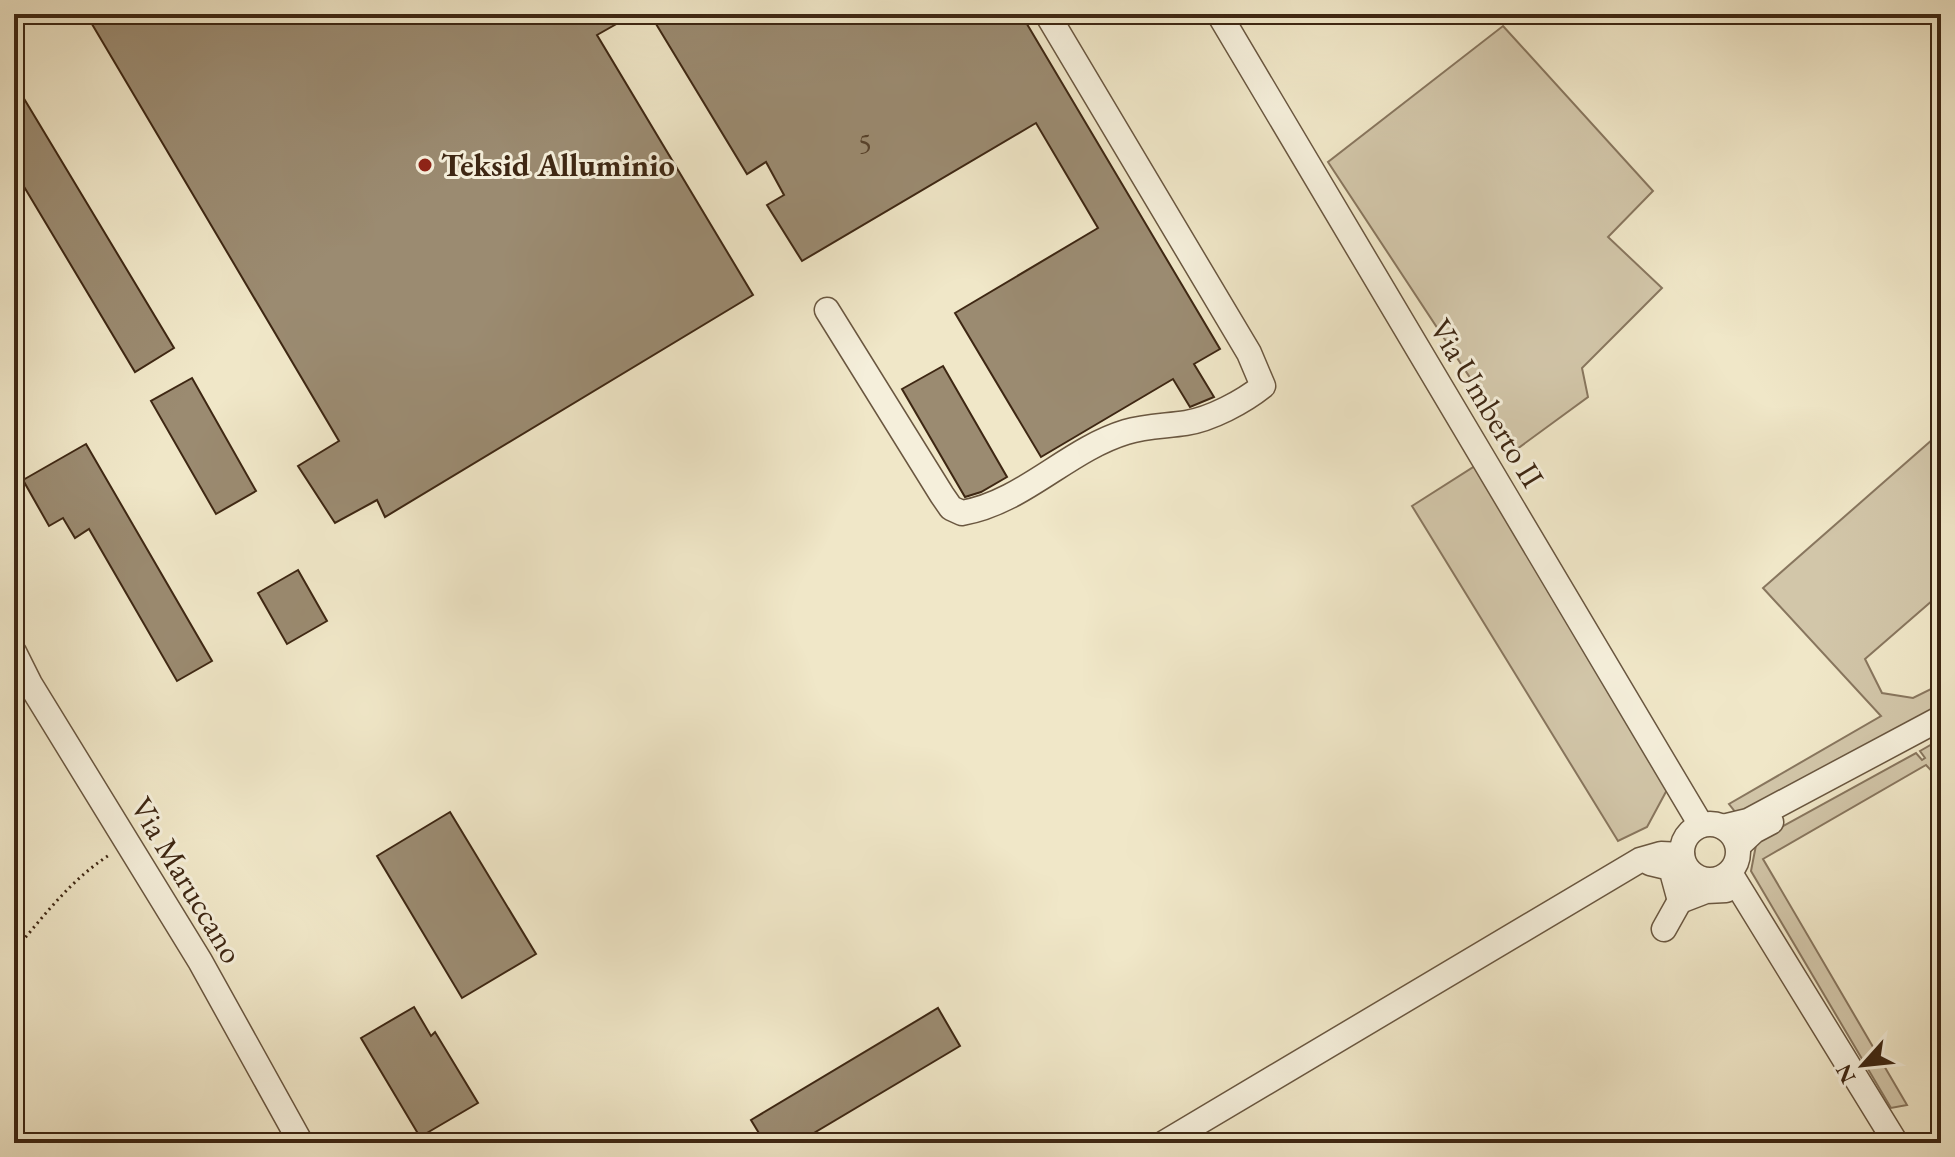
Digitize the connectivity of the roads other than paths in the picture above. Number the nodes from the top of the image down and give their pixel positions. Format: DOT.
graph roads {
  1 [pos="1047,14"];
  2 [pos="1219,14"];
  3 [pos="827,310"];
  4 [pos="14,652"];
  5 [pos="22,685"];
  6 [pos="1941,718"];
  7 [pos="1941,731"];
  8 [pos="1721,833"];
  9 [pos="1640,860"];
  10 [pos="1688,865"];
  11 [pos="1735,882"];
  12 [pos="1680,901"];
  13 [pos="1664,929"];
  14 [pos="301,1143"];
  15 [pos="1164,1143"];
  16 [pos="1896,1143"];
  1 -- 3 [label="street"];
  2 -- 8 [label="street, Via Umberto II"];
  4 -- 5 [label="street, Via Maruccano"];
  5 -- 14 [label="street, Via Maruccano"];
  6 -- 8 [label="street"];
  7 -- 8 [label="street"];
  8 -- 10 [label="street"];
  8 -- 11 [label="street"];
  9 -- 10 [label="street"];
  9 -- 12 [label="street"];
  9 -- 15 [label="street"];
  10 -- 11 [label="street"];
  10 -- 12 [label="street"];
  11 -- 12 [label="street"];
  11 -- 16 [label="street"];
  12 -- 13 [label="street"];
}
